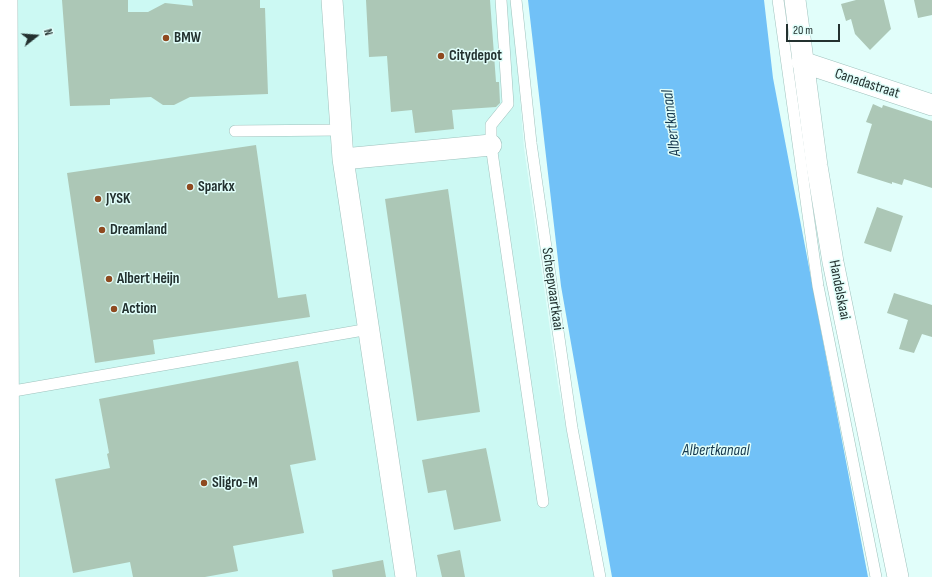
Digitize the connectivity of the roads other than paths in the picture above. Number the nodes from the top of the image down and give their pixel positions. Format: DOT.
graph roads {
  1 [pos="7,0"];
  2 [pos="332,0"];
  3 [pos="500,0"];
  4 [pos="516,0"];
  5 [pos="778,0"];
  6 [pos="795,0"];
  7 [pos="802,62"];
  8 [pos="932,105"];
  9 [pos="235,130"];
  10 [pos="341,130"];
  11 [pos="491,145"];
  12 [pos="343,159"];
  13 [pos="369,329"];
  14 [pos="8,392"];
  15 [pos="544,502"];
  16 [pos="9,577"];
  17 [pos="406,577"];
  18 [pos="600,577"];
  19 [pos="876,577"];
  20 [pos="898,577"];
  1 -- 14 [label="street"];
  2 -- 10 [label="street"];
  3 -- 11 [label="lane"];
  4 -- 18 [label="lane, Scheepvaartkaai"];
  5 -- 19 [label="lane, Handelskaai"];
  6 -- 7 [label="street, Handelskaai"];
  7 -- 8 [label="street, Canadastraat"];
  7 -- 20 [label="street, Handelskaai"];
  9 -- 10 [label="lane"];
  10 -- 12 [label="street"];
  11 -- 12 [label="street"];
  11 -- 15 [label="lane"];
  12 -- 13 [label="street"];
  13 -- 14 [label="lane"];
  13 -- 17 [label="street"];
  14 -- 16 [label="street"];
}
